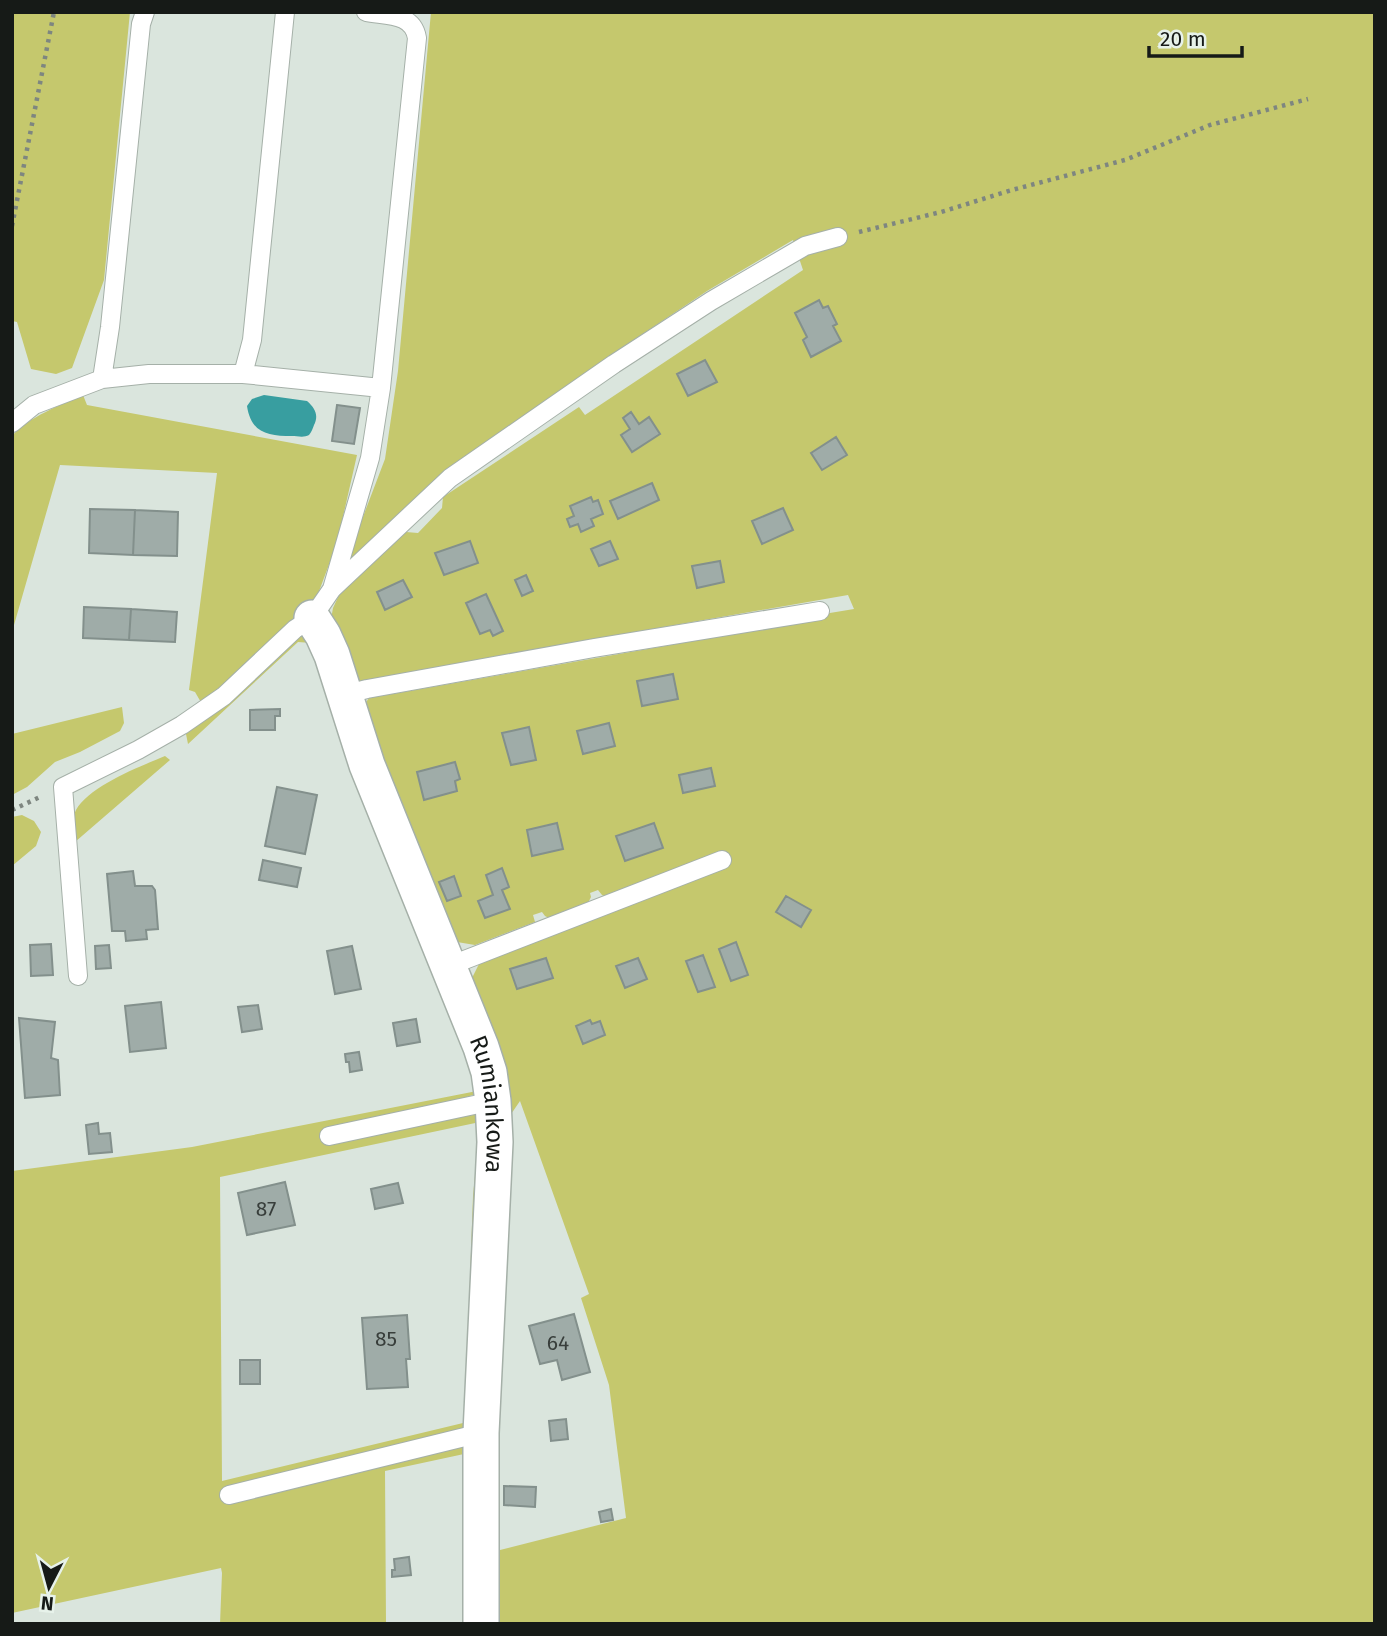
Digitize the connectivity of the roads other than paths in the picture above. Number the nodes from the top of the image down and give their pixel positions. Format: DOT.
graph roads {
  1 [pos="145,12"];
  2 [pos="285,12"];
  3 [pos="366,12"];
  4 [pos="838,237"];
  5 [pos="243,373"];
  6 [pos="102,379"];
  7 [pos="381,388"];
  8 [pos="12,423"];
  9 [pos="332,589"];
  10 [pos="820,611"];
  11 [pos="312,618"];
  12 [pos="343,695"];
  13 [pos="722,860"];
  14 [pos="449,966"];
  15 [pos="78,976"];
  16 [pos="493,1101"];
  17 [pos="328,1136"];
  18 [pos="481,1433"];
  19 [pos="229,1495"];
  20 [pos="481,1624"];
  1 -- 6 [label="lane"];
  2 -- 5 [label="lane"];
  3 -- 7 [label="lane"];
  4 -- 9 [label="lane"];
  5 -- 6 [label="lane"];
  5 -- 7 [label="lane"];
  6 -- 8 [label="lane"];
  7 -- 9 [label="lane"];
  9 -- 11 [label="lane"];
  10 -- 12 [label="lane"];
  11 -- 12 [label="street, Rumiankowa"];
  11 -- 15 [label="lane"];
  12 -- 14 [label="street, Rumiankowa"];
  13 -- 14 [label="lane"];
  14 -- 16 [label="street, Rumiankowa"];
  16 -- 17 [label="lane"];
  16 -- 18 [label="street, Rumiankowa"];
  18 -- 19 [label="lane"];
  18 -- 20 [label="street, Rumiankowa"];
}
